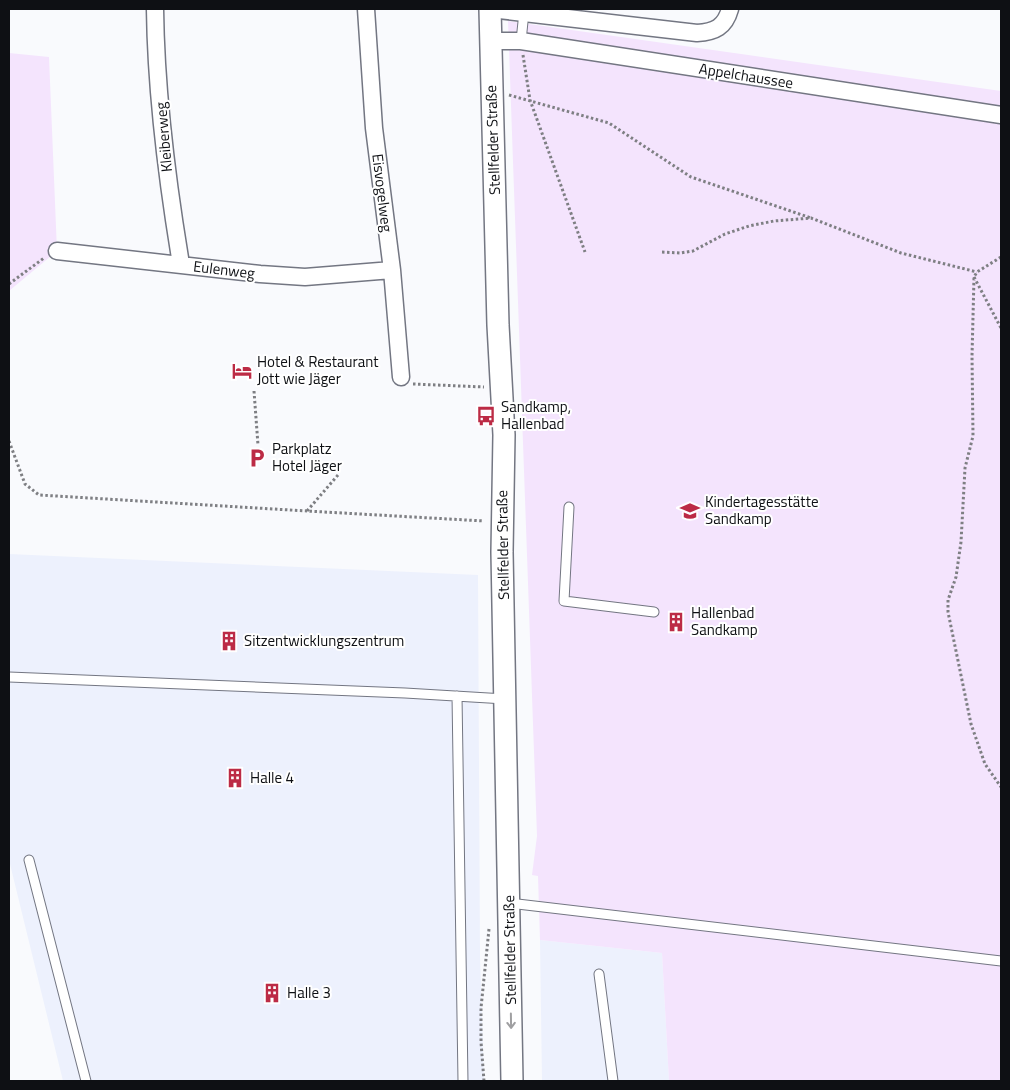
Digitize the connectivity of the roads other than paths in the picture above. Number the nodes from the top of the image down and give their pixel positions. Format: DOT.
graph roads {
  1 [pos="155,9"];
  2 [pos="366,9"];
  3 [pos="490,9"];
  4 [pos="730,9"];
  5 [pos="524,12"];
  6 [pos="491,41"];
  7 [pos="521,42"];
  8 [pos="1001,115"];
  9 [pos="57,251"];
  10 [pos="180,264"];
  11 [pos="392,270"];
  12 [pos="401,377"];
  13 [pos="569,507"];
  14 [pos="654,612"];
  15 [pos="9,678"];
  16 [pos="457,696"];
  17 [pos="506,699"];
  18 [pos="29,860"];
  19 [pos="509,903"];
  20 [pos="1001,961"];
  21 [pos="599,974"];
  22 [pos="86,1081"];
  23 [pos="463,1081"];
  24 [pos="512,1081"];
  25 [pos="613,1081"];
  1 -- 10 [label="street, Kleiberweg"];
  2 -- 11 [label="street, Eisvogelweg"];
  3 -- 5 [label="street"];
  3 -- 6 [label="street, Stellfelder Straße"];
  4 -- 5 [label="street"];
  5 -- 7 [label="lane"];
  6 -- 7 [label="street, Appelchaussee"];
  6 -- 17 [label="street, Stellfelder Straße"];
  7 -- 8 [label="street, Appelchaussee"];
  9 -- 10 [label="street, Eulenweg"];
  10 -- 11 [label="street, Eulenweg"];
  11 -- 12 [label="street, Eisvogelweg"];
  13 -- 14 [label="lane"];
  15 -- 16 [label="lane"];
  16 -- 17 [label="lane"];
  16 -- 23 [label="lane"];
  17 -- 19 [label="street, Stellfelder Straße"];
  18 -- 22 [label="lane"];
  19 -- 20 [label="lane"];
  19 -- 24 [label="street, Stellfelder Straße, one-way"];
  21 -- 25 [label="lane"];
}
